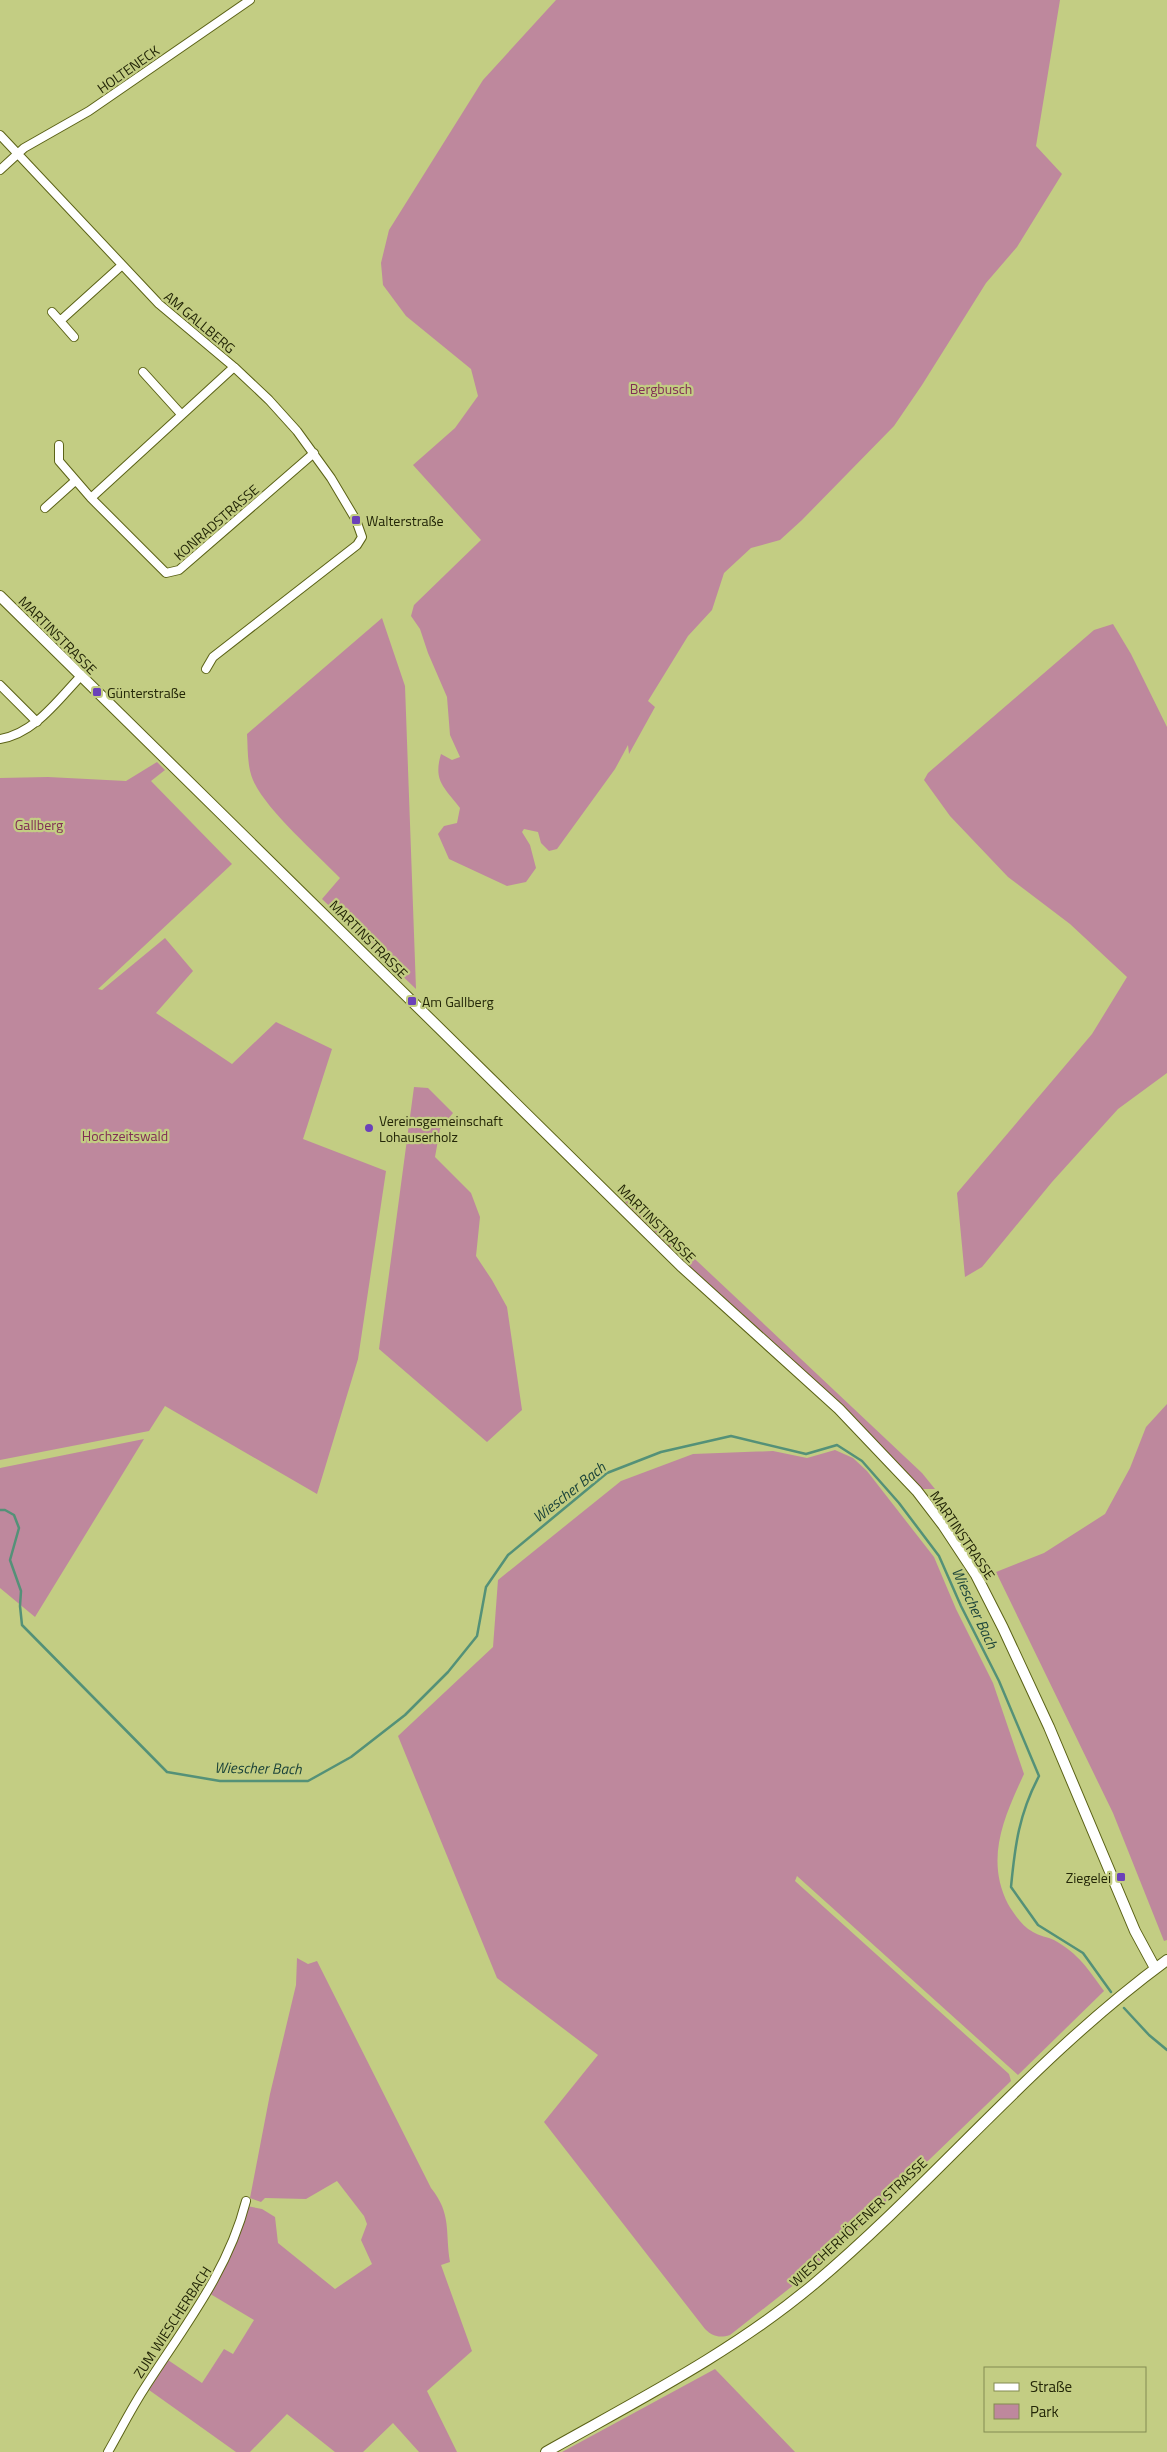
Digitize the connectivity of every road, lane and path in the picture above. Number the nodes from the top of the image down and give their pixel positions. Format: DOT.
graph roads {
  1 [pos="250,0"];
  2 [pos="0,135"];
  3 [pos="16,154"];
  4 [pos="0,170"];
  5 [pos="121,266"];
  6 [pos="52,312"];
  7 [pos="60,321"];
  8 [pos="74,337"];
  9 [pos="234,367"];
  10 [pos="143,372"];
  11 [pos="181,414"];
  12 [pos="59,445"];
  13 [pos="314,452"];
  14 [pos="75,481"];
  15 [pos="91,498"];
  16 [pos="45,508"];
  17 [pos="0,596"];
  18 [pos="206,670"];
  19 [pos="80,677"];
  20 [pos="0,685"];
  21 [pos="37,722"];
  22 [pos="0,739"];
  23 [pos="1167,1960"];
  24 [pos="1155,1968"];
  25 [pos="246,2201"];
  26 [pos="108,2452"];
  27 [pos="546,2452"];
  1 -- 3 [label="street, HOLTENECK"];
  2 -- 3 [label="street, AM GALLBERG"];
  3 -- 4 [label="street, HOLTENECK"];
  3 -- 5 [label="street, AM GALLBERG"];
  5 -- 7 [label="street"];
  5 -- 9 [label="street, AM GALLBERG"];
  6 -- 7 [label="street"];
  7 -- 8 [label="street"];
  9 -- 11 [label="street"];
  9 -- 13 [label="street, AM GALLBERG"];
  10 -- 11 [label="street"];
  11 -- 15 [label="street"];
  12 -- 14 [label="street, KONRADSTRASSE"];
  13 -- 15 [label="street, KONRADSTRASSE"];
  13 -- 18 [label="street, AM GALLBERG"];
  14 -- 15 [label="street, KONRADSTRASSE"];
  14 -- 16 [label="street"];
  17 -- 19 [label="street, MARTINSTRASSE"];
  19 -- 21 [label="street"];
  19 -- 24 [label="street, MARTINSTRASSE"];
  20 -- 21 [label="street"];
  21 -- 22 [label="street"];
  23 -- 24 [label="street, WIESCHERHÖFENER STRASSE"];
  24 -- 27 [label="street, WIESCHERHÖFENER STRASSE"];
  25 -- 26 [label="street, ZUM WIESCHERBACH"];
}
